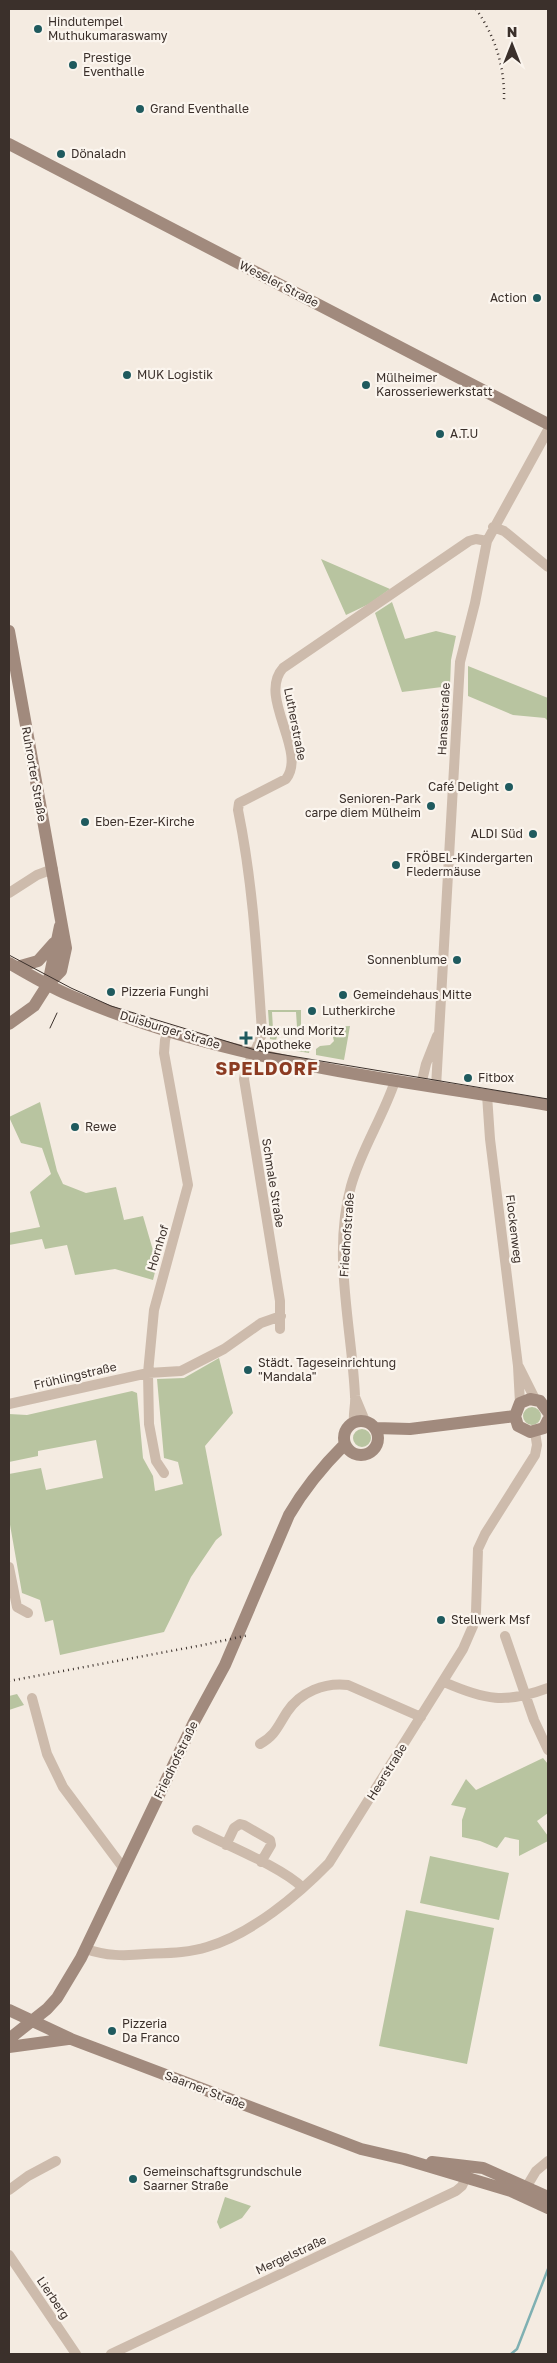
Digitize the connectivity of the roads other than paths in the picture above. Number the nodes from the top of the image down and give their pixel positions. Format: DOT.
graph roads {
  1 [pos="9,144"];
  2 [pos="548,424"];
  3 [pos="548,430"];
  4 [pos="493,527"];
  5 [pos="486,541"];
  6 [pos="548,567"];
  7 [pos="9,631"];
  8 [pos="53,869"];
  9 [pos="9,893"];
  10 [pos="61,916"];
  11 [pos="58,939"];
  12 [pos="13,965"];
  13 [pos="48,984"];
  14 [pos="9,1024"];
  15 [pos="440,1028"];
  16 [pos="168,1031"];
  17 [pos="252,1056"];
  18 [pos="395,1081"];
  19 [pos="421,1085"];
  20 [pos="436,1087"];
  21 [pos="487,1095"];
  22 [pos="548,1105"];
  23 [pos="281,1316"];
  24 [pos="280,1330"];
  25 [pos="518,1366"];
  26 [pos="148,1373"];
  27 [pos="535,1399"];
  28 [pos="520,1403"];
  29 [pos="9,1404"];
  30 [pos="548,1412"];
  31 [pos="515,1416"];
  32 [pos="365,1424"];
  33 [pos="410,1429"];
  34 [pos="535,1432"];
  35 [pos="378,1443"];
  36 [pos="345,1444"];
  37 [pos="354,1454"];
  38 [pos="324,1467"];
  39 [pos="164,1473"];
  40 [pos="9,1567"];
  41 [pos="28,1613"];
  42 [pos="505,1636"];
  43 [pos="444,1682"];
  44 [pos="548,1688"];
  45 [pos="525,1694"];
  46 [pos="32,1698"];
  47 [pos="421,1717"];
  48 [pos="260,1744"];
  49 [pos="548,1750"];
  50 [pos="197,1830"];
  51 [pos="226,1845"];
  52 [pos="261,1862"];
  53 [pos="124,1869"];
  54 [pos="304,1888"];
  55 [pos="86,1949"];
  56 [pos="9,2010"];
  57 [pos="31,2020"];
  58 [pos="9,2039"];
  59 [pos="71,2039"];
  60 [pos="9,2046"];
  61 [pos="56,2161"];
  62 [pos="548,2161"];
  63 [pos="468,2172"];
  64 [pos="527,2186"];
  65 [pos="9,2190"];
  66 [pos="548,2196"];
  67 [pos="548,2208"];
  68 [pos="9,2255"];
  69 [pos="76,2354"];
  70 [pos="111,2354"];
  1 -- 2 [label="main road, Weseler Straße"];
  3 -- 4 [label="street, Hansastraße"];
  4 -- 5 [label="street, Hansastraße"];
  4 -- 6 [label="street"];
  5 -- 15 [label="street, Hansastraße"];
  5 -- 17 [label="street, Lutherstraße"];
  7 -- 8 [label="main road, Ruhrorter Straße"];
  8 -- 9 [label="street"];
  8 -- 10 [label="main road, Ruhrorter Straße"];
  10 -- 11 [label="main road, Ruhrorter Straße"];
  10 -- 13 [label="main road, Ruhrorter Straße"];
  11 -- 12 [label="main road"];
  11 -- 13 [label="main road, Ruhrorter Straße"];
  12 -- 13 [label="main road, Duisburger Straße"];
  13 -- 14 [label="main road"];
  13 -- 16 [label="main road, Duisburger Straße"];
  15 -- 19 [label="street, Hansastraße"];
  15 -- 20 [label="street, Hansastraße"];
  16 -- 17 [label="main road, Duisburger Straße"];
  16 -- 26 [label="street, Hornhof"];
  17 -- 18 [label="main road, Duisburger Straße"];
  17 -- 23 [label="street, Schmale Straße"];
  18 -- 19 [label="main road, Duisburger Straße"];
  18 -- 32 [label="street, Friedhofstraße"];
  19 -- 20 [label="main road, Duisburger Straße"];
  20 -- 21 [label="main road, Duisburger Straße"];
  21 -- 22 [label="main road, Duisburger Straße"];
  21 -- 25 [label="street, Flockenweg"];
  23 -- 24 [label="street, Schmale Straße"];
  23 -- 26 [label="street"];
  25 -- 27 [label="street, Flockenweg"];
  25 -- 28 [label="street, Flockenweg"];
  26 -- 29 [label="street, Frühlingstraße"];
  26 -- 39 [label="street, Hornhof"];
  27 -- 28 [label="main road"];
  27 -- 30 [label="main road"];
  28 -- 31 [label="main road"];
  30 -- 34 [label="main road"];
  31 -- 33 [label="main road"];
  31 -- 34 [label="main road"];
  32 -- 33 [label="main road"];
  32 -- 35 [label="main road, Friedhofstraße"];
  32 -- 36 [label="main road, Friedhofstraße"];
  33 -- 35 [label="main road"];
  34 -- 43 [label="street, Heerstraße"];
  35 -- 37 [label="main road, Friedhofstraße"];
  36 -- 37 [label="main road"];
  36 -- 38 [label="main road, Friedhofstraße"];
  37 -- 38 [label="main road, Friedhofstraße"];
  38 -- 53 [label="main road, Friedhofstraße"];
  40 -- 41 [label="street"];
  42 -- 45 [label="street"];
  43 -- 45 [label="street"];
  43 -- 47 [label="street, Heerstraße"];
  44 -- 45 [label="street"];
  45 -- 49 [label="street"];
  46 -- 53 [label="street"];
  47 -- 48 [label="street"];
  47 -- 54 [label="street, Heerstraße"];
  50 -- 51 [label="street"];
  51 -- 52 [label="street"];
  51 -- 52 [label="street"];
  52 -- 54 [label="street"];
  53 -- 55 [label="main road, Friedhofstraße"];
  54 -- 55 [label="street, Heerstraße"];
  55 -- 57 [label="main road, Friedhofstraße"];
  56 -- 57 [label="main road, Saarner Straße"];
  57 -- 58 [label="main road, Friedhofstraße"];
  57 -- 59 [label="main road, Saarner Straße"];
  59 -- 60 [label="main road"];
  59 -- 63 [label="main road, Saarner Straße"];
  61 -- 65 [label="street"];
  62 -- 64 [label="street"];
  63 -- 64 [label="main road, Saarner Straße"];
  63 -- 67 [label="main road, Saarner Straße"];
  63 -- 70 [label="street, Mergelstraße"];
  64 -- 66 [label="main road, Saarner Straße"];
  68 -- 69 [label="street, Lierberg"];
}
